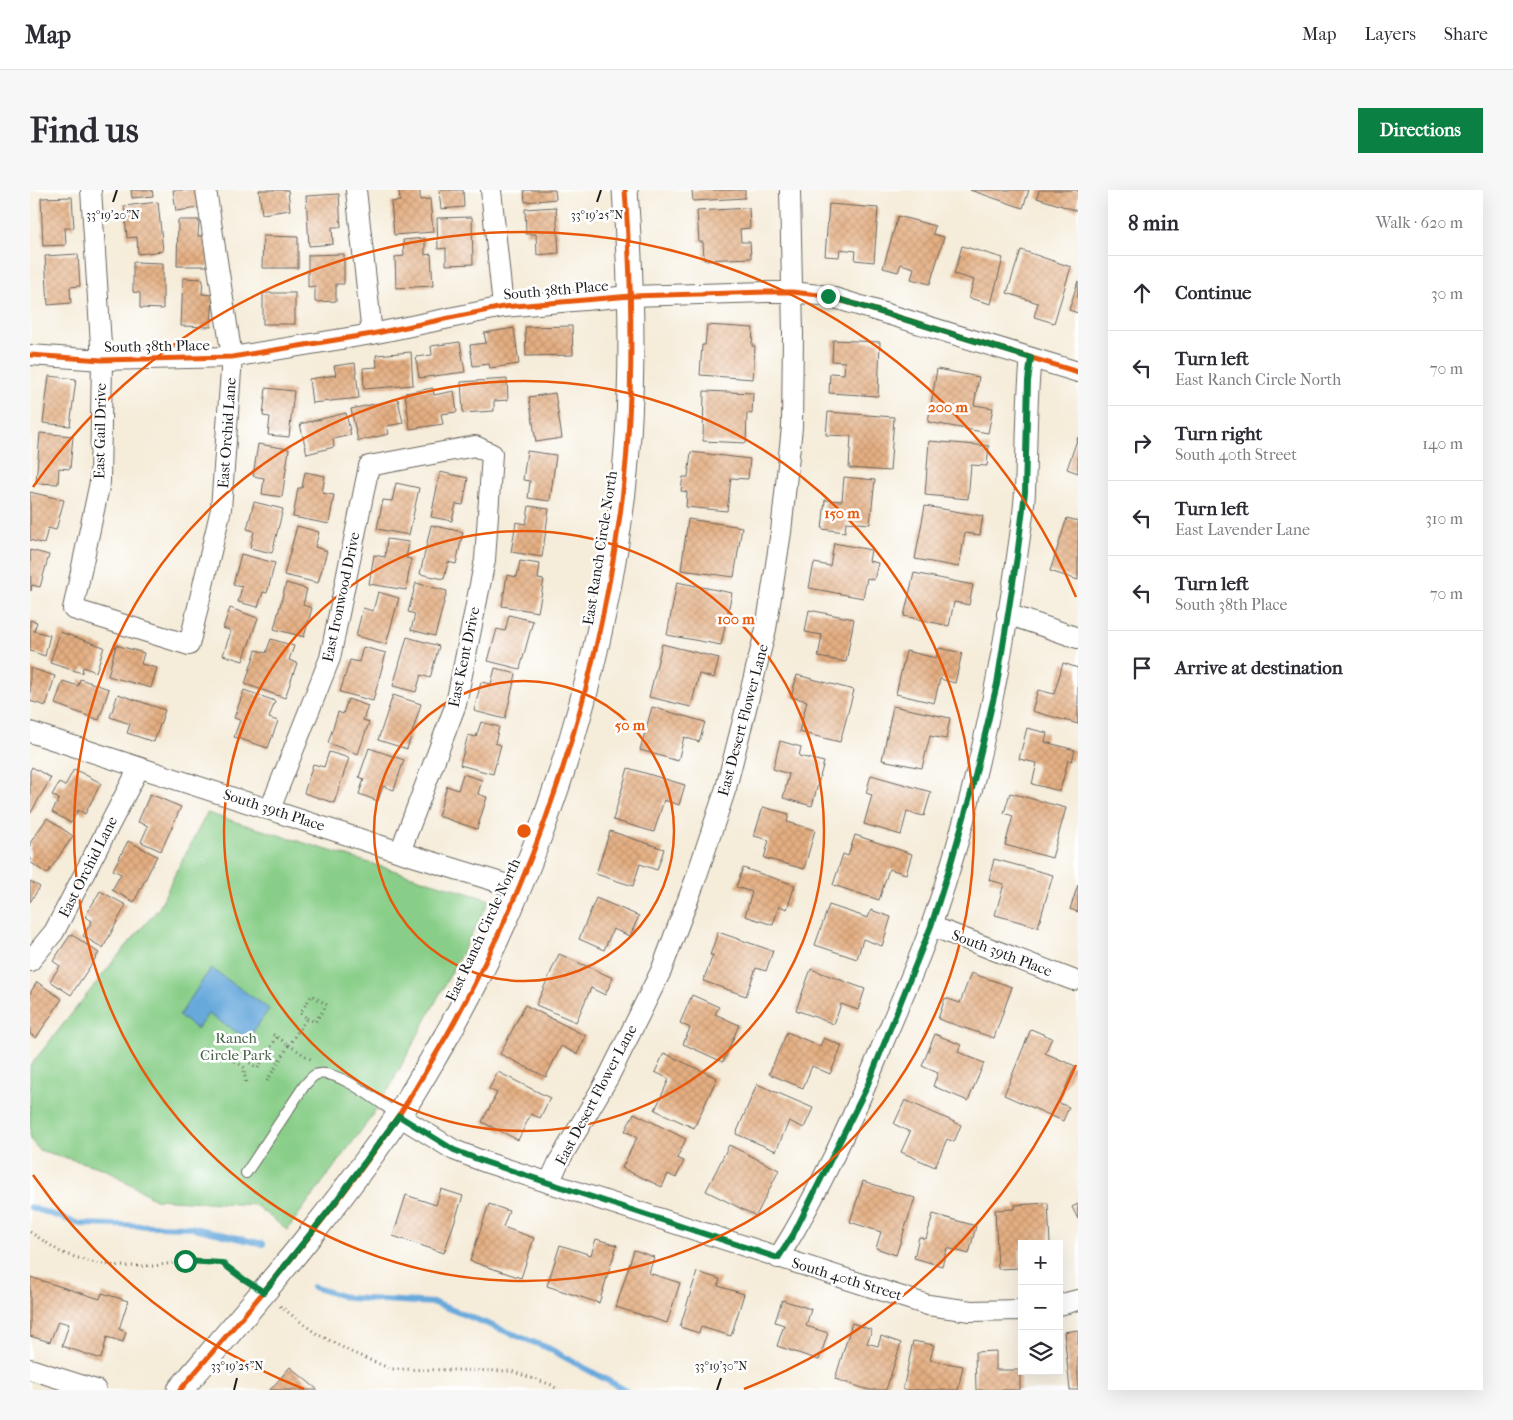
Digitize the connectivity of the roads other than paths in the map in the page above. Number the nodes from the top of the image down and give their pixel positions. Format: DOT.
graph roads {
  1 [pos="91,190"];
  2 [pos="206,190"];
  3 [pos="356,190"];
  4 [pos="491,190"];
  5 [pos="625,190"];
  6 [pos="790,190"];
  7 [pos="792,292"];
  8 [pos="631,296"];
  9 [pos="503,307"];
  10 [pos="372,334"];
  11 [pos="30,355"];
  12 [pos="232,357"];
  13 [pos="1031,358"];
  14 [pos="102,360"];
  15 [pos="1078,372"];
  16 [pos="369,466"];
  17 [pos="73,609"];
  18 [pos="1007,614"];
  19 [pos="1078,638"];
  20 [pos="30,732"];
  21 [pos="139,768"];
  22 [pos="270,808"];
  23 [pos="400,852"];
  24 [pos="518,888"];
  25 [pos="931,926"];
  26 [pos="30,961"];
  27 [pos="1073,980"];
  28 [pos="399,1116"];
  29 [pos="246,1173"];
  30 [pos="549,1184"];
  31 [pos="778,1258"];
  32 [pos="1078,1300"];
  33 [pos="1063,1305"];
  34 [pos="1018,1310"];
  35 [pos="30,1369"];
  36 [pos="96,1390"];
  37 [pos="180,1390"];
  1 -- 14 [label="street, East Gail Drive"];
  2 -- 12 [label="street, East Orchid Lane"];
  3 -- 10 [label="street"];
  4 -- 9 [label="street"];
  5 -- 8 [label="street, East Ranch Circle North"];
  6 -- 7 [label="street, East Desert Flower Lane"];
  7 -- 8 [label="street, South 38th Place"];
  7 -- 13 [label="street, South 38th Place"];
  7 -- 30 [label="street, East Desert Flower Lane"];
  8 -- 9 [label="street, South 38th Place"];
  8 -- 24 [label="street, East Ranch Circle North"];
  9 -- 10 [label="street, South 38th Place"];
  10 -- 12 [label="street, South 38th Place"];
  11 -- 14 [label="street, South 38th Place"];
  12 -- 14 [label="street, South 38th Place"];
  12 -- 17 [label="street, East Orchid Lane"];
  13 -- 15 [label="street, South 38th Place"];
  13 -- 18 [label="street"];
  14 -- 17 [label="street, East Gail Drive"];
  16 -- 22 [label="street, East Ironwood Drive"];
  16 -- 23 [label="street, East Kent Drive"];
  18 -- 19 [label="street"];
  18 -- 25 [label="street"];
  20 -- 21 [label="street, South 39th Place"];
  21 -- 22 [label="street, South 39th Place"];
  21 -- 26 [label="street, East Orchid Lane"];
  22 -- 23 [label="street, South 39th Place"];
  23 -- 24 [label="street, South 39th Place"];
  24 -- 28 [label="street, East Ranch Circle North"];
  25 -- 27 [label="street, South 39th Place"];
  25 -- 31 [label="street"];
  28 -- 29 [label="lane"];
  28 -- 30 [label="street, South 40th Street"];
  28 -- 37 [label="street, East Ranch Circle North"];
  30 -- 31 [label="street, South 40th Street"];
  31 -- 34 [label="street, South 40th Street"];
  32 -- 33 [label="street"];
  35 -- 36 [label="street"];
}
